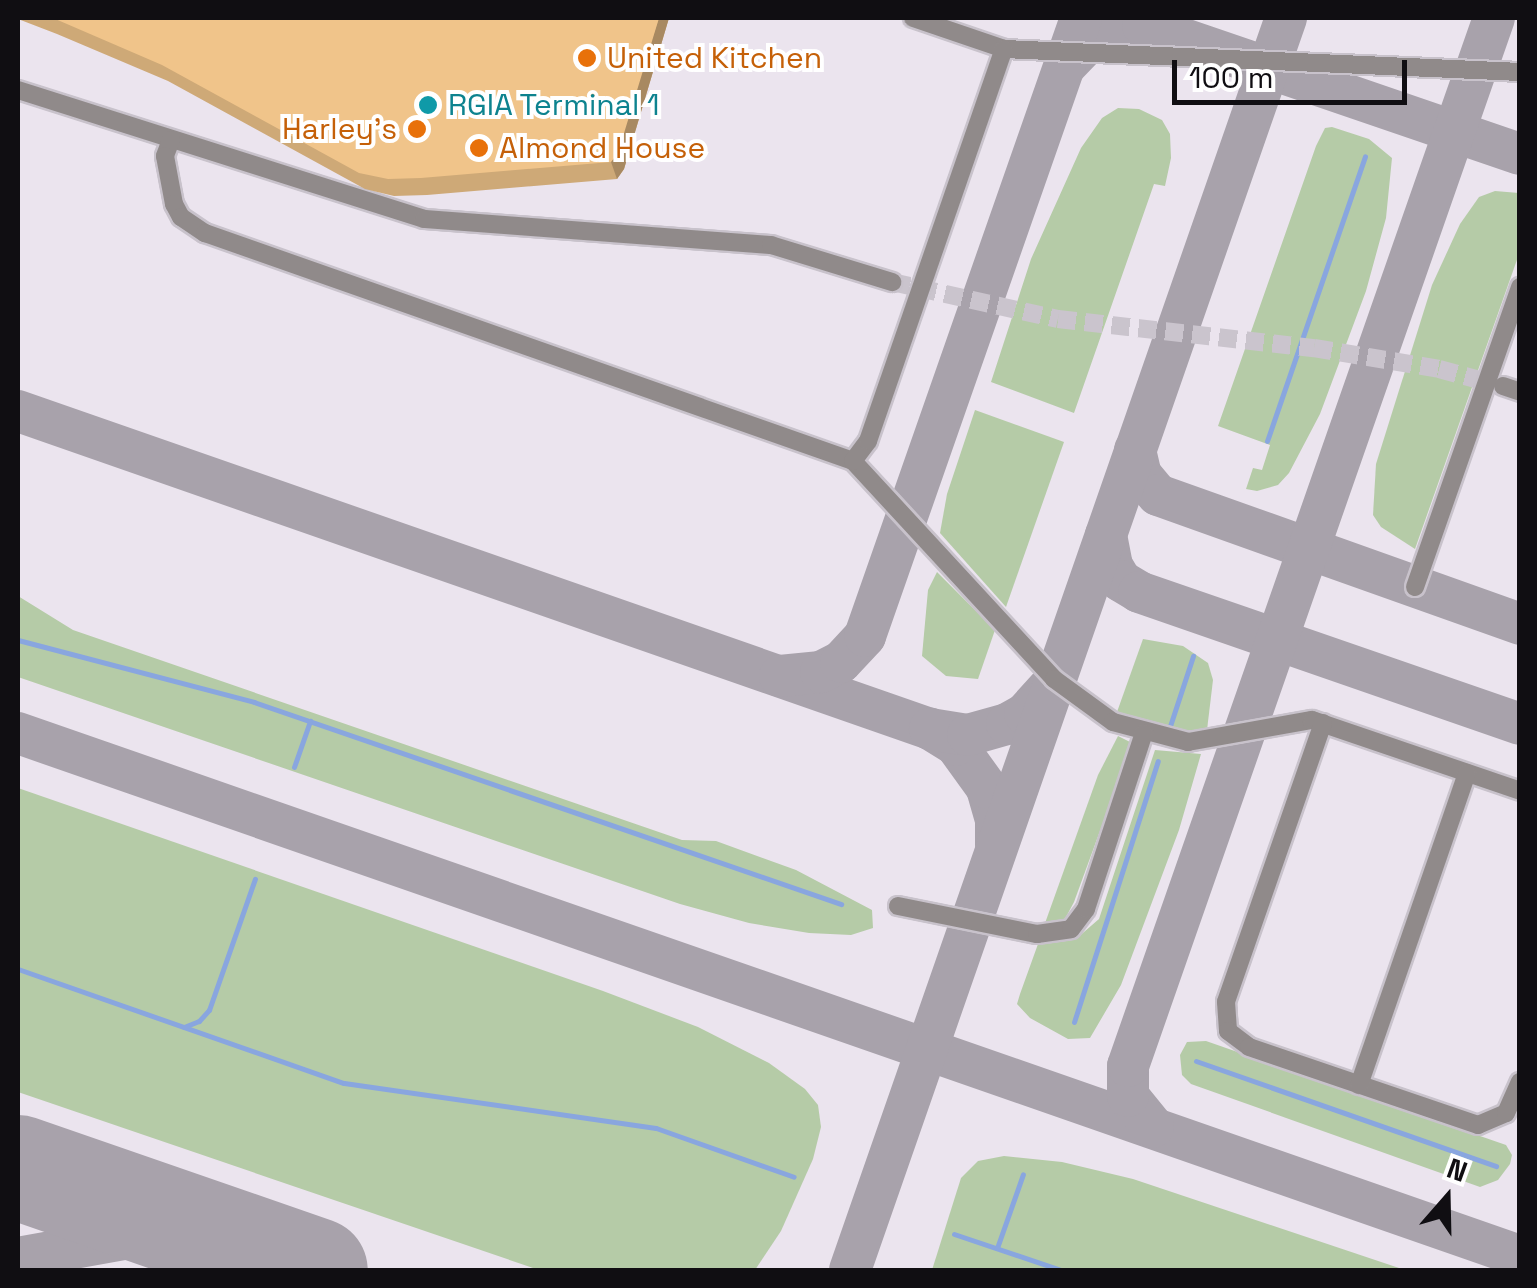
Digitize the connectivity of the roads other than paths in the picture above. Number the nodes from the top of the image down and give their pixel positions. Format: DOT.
graph roads {
  1 [pos="913,18"];
  2 [pos="1004,49"];
  3 [pos="1520,72"];
  4 [pos="18,90"];
  5 [pos="171,140"];
  6 [pos="892,282"];
  7 [pos="1520,287"];
  8 [pos="854,461"];
  9 [pos="1415,587"];
  10 [pos="1323,723"];
  11 [pos="1144,733"];
  12 [pos="1467,773"];
  13 [pos="1520,791"];
  14 [pos="898,906"];
  15 [pos="1520,1082"];
  16 [pos="1359,1085"];
  1 -- 2 [label="lane"];
  2 -- 3 [label="lane"];
  2 -- 8 [label="lane"];
  4 -- 5 [label="lane"];
  5 -- 6 [label="lane"];
  5 -- 8 [label="lane"];
  7 -- 9 [label="lane"];
  8 -- 11 [label="lane"];
  10 -- 11 [label="lane"];
  10 -- 12 [label="lane"];
  10 -- 16 [label="lane"];
  11 -- 14 [label="lane"];
  12 -- 13 [label="lane"];
  12 -- 16 [label="lane"];
  15 -- 16 [label="lane"];
}
